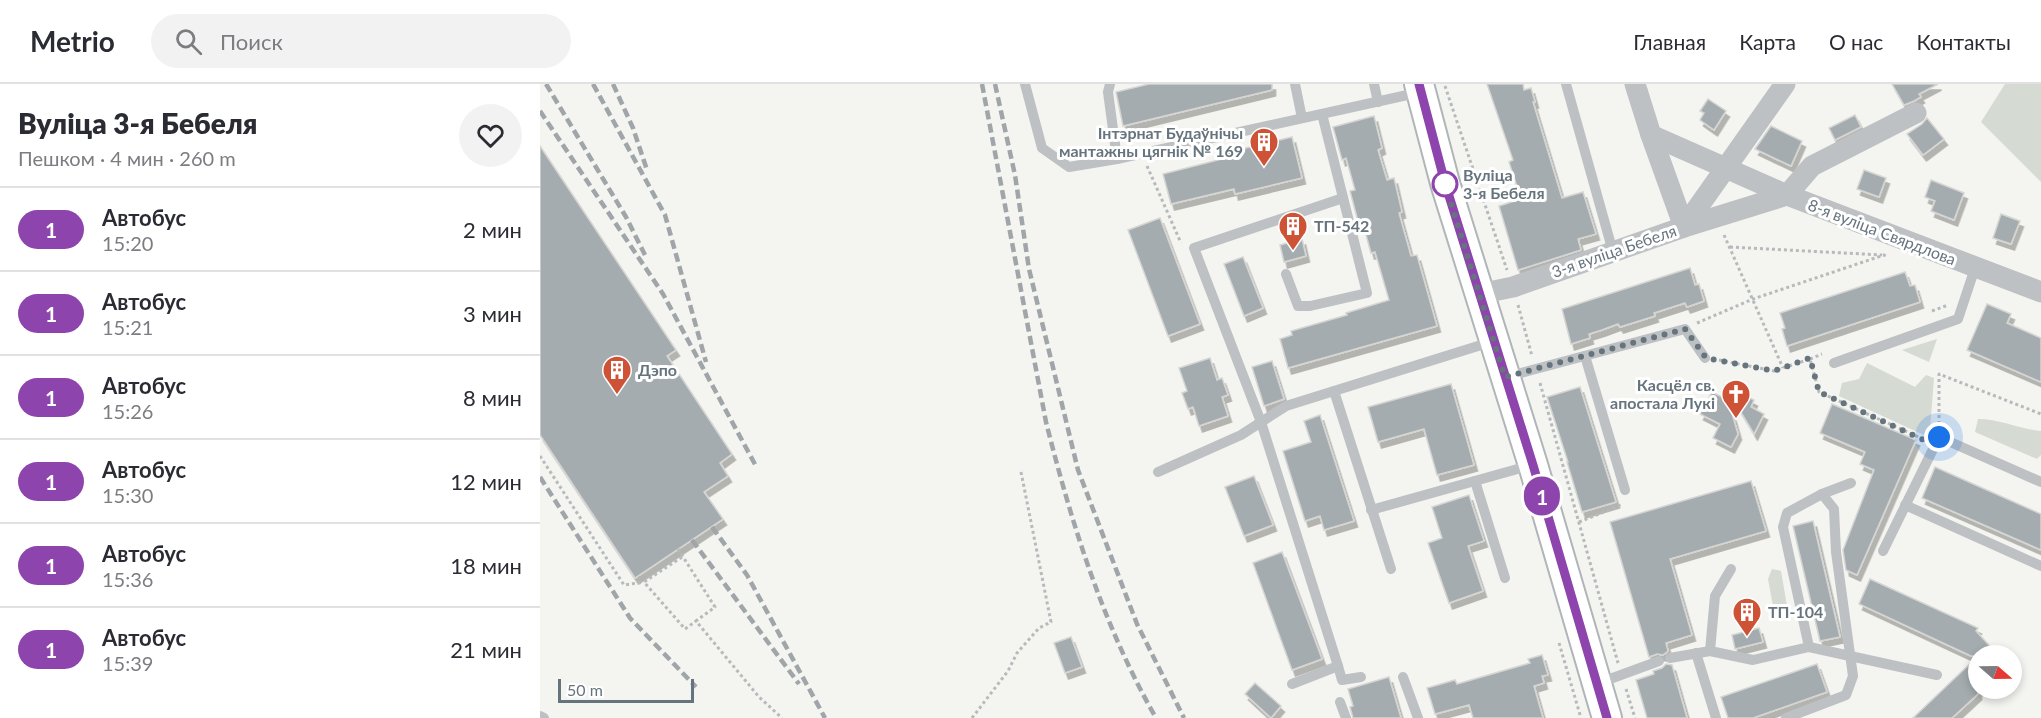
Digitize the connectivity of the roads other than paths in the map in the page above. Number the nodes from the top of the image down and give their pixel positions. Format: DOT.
graph roads {
  1 [pos="1025,84"];
  2 [pos="1110,84"];
  3 [pos="1295,84"];
  4 [pos="1374,84"];
  5 [pos="1566,84"];
  6 [pos="1635,84"];
  7 [pos="1785,84"];
  8 [pos="1428,87"];
  9 [pos="1378,102"];
  10 [pos="1916,113"];
  11 [pos="1322,114"];
  12 [pos="1302,118"];
  13 [pos="1651,135"];
  14 [pos="1118,159"];
  15 [pos="1724,168"];
  16 [pos="1787,195"];
  17 [pos="1343,198"];
  18 [pos="1684,227"];
  19 [pos="1613,252"];
  20 [pos="1975,268"];
  21 [pos="1286,274"];
  22 [pos="2041,292"];
  23 [pos="1479,294"];
  24 [pos="1494,341"];
  25 [pos="1585,356"];
  26 [pos="1706,358"];
  27 [pos="1834,363"];
  28 [pos="1505,377"];
  29 [pos="1334,392"];
  30 [pos="1261,422"];
  31 [pos="1533,465"];
  32 [pos="1158,472"];
  33 [pos="1475,481"];
  34 [pos="2041,482"];
  35 [pos="1851,483"];
  36 [pos="1625,490"];
  37 [pos="1822,494"];
  38 [pos="1905,505"];
  39 [pos="1371,510"];
  40 [pos="1883,551"];
  41 [pos="2041,566"];
  42 [pos="1391,569"];
  43 [pos="1731,569"];
  44 [pos="1505,579"];
  45 [pos="1809,647"];
  46 [pos="1710,651"];
  47 [pos="1696,653"];
  48 [pos="1850,656"];
  49 [pos="1338,666"];
  50 [pos="1937,675"];
  51 [pos="1360,677"];
  52 [pos="1403,677"];
  53 [pos="1609,679"];
  54 [pos="1292,684"];
  55 [pos="1340,702"];
  56 [pos="540,716"];
  57 [pos="544,718"];
  58 [pos="1346,718"];
  59 [pos="1418,718"];
  60 [pos="1607,718"];
  61 [pos="1716,718"];
  62 [pos="1786,718"];
  1 -- 14 [label="lane"];
  2 -- 14 [label="lane"];
  3 -- 12 [label="lane"];
  4 -- 9 [label="lane"];
  5 -- 19 [label="lane"];
  6 -- 13 [label="street"];
  7 -- 15 [label="street, 3-я вуліца Бебеля"];
  8 -- 9 [label="lane"];
  8 -- 23 [label="main road"];
  9 -- 11 [label="lane"];
  10 -- 16 [label="street"];
  11 -- 12 [label="lane"];
  11 -- 17 [label="lane"];
  12 -- 14 [label="lane"];
  13 -- 15 [label="street, 8-я вуліца Свярдлова"];
  13 -- 18 [label="street"];
  15 -- 16 [label="street, 8-я вуліца Свярдлова"];
  15 -- 18 [label="street, 3-я вуліца Бебеля"];
  16 -- 18 [label="street"];
  16 -- 20 [label="street, 8-я вуліца Свярдлова"];
  17 -- 21 [label="lane"];
  17 -- 30 [label="lane"];
  18 -- 19 [label="street, 3-я вуліца Бебеля"];
  19 -- 23 [label="street, 3-я вуліца Бебеля"];
  20 -- 22 [label="street, 8-я вуліца Свярдлова"];
  20 -- 27 [label="lane"];
  23 -- 24 [label="main road"];
  24 -- 28 [label="main road"];
  24 -- 29 [label="lane"];
  25 -- 26 [label="lane"];
  25 -- 28 [label="lane"];
  25 -- 36 [label="lane"];
  28 -- 31 [label="main road"];
  29 -- 30 [label="lane"];
  29 -- 39 [label="lane"];
  30 -- 32 [label="lane"];
  30 -- 49 [label="lane"];
  31 -- 33 [label="lane"];
  31 -- 53 [label="main road"];
  33 -- 39 [label="lane"];
  33 -- 44 [label="lane"];
  34 -- 38 [label="lane"];
  35 -- 37 [label="lane"];
  37 -- 45 [label="lane"];
  37 -- 48 [label="lane"];
  38 -- 40 [label="lane"];
  38 -- 41 [label="lane"];
  39 -- 42 [label="lane"];
  43 -- 46 [label="lane"];
  45 -- 46 [label="lane"];
  45 -- 48 [label="lane"];
  46 -- 47 [label="lane"];
  47 -- 53 [label="lane"];
  47 -- 61 [label="lane"];
  48 -- 50 [label="lane"];
  48 -- 62 [label="lane"];
  49 -- 51 [label="lane"];
  49 -- 54 [label="lane"];
  52 -- 59 [label="lane"];
  53 -- 60 [label="main road"];
  55 -- 58 [label="lane"];
  56 -- 57 [label="lane"];
}
